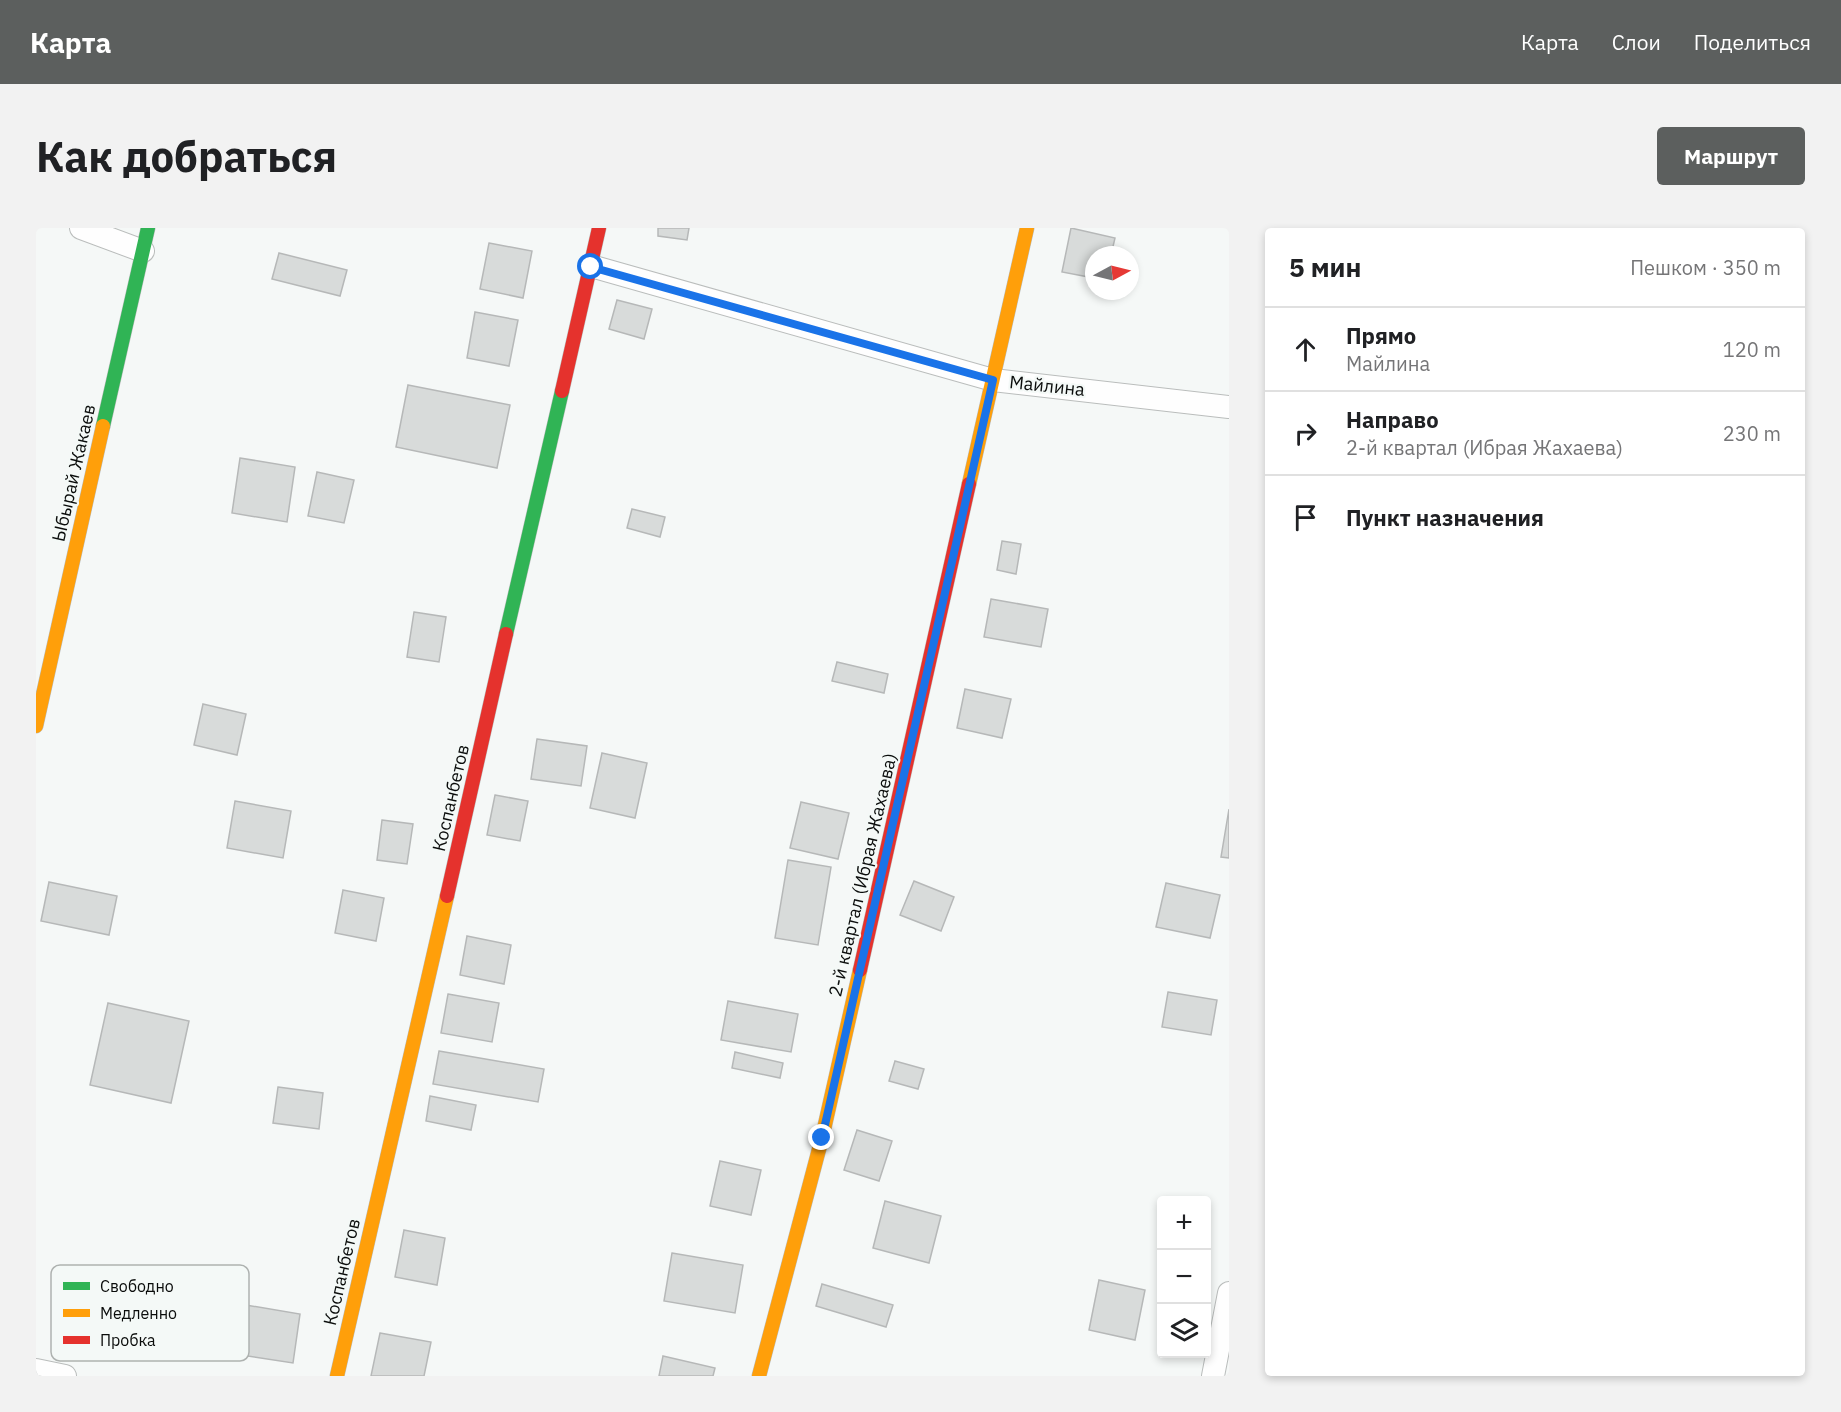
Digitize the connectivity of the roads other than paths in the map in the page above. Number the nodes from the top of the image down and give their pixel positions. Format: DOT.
graph roads {
  1 [pos="81,228"];
  2 [pos="148,228"];
  3 [pos="599,228"];
  4 [pos="1026,228"];
  5 [pos="143,251"];
  6 [pos="591,267"];
  7 [pos="993,380"];
  8 [pos="1229,408"];
  9 [pos="36,726"];
  10 [pos="1229,1293"];
  11 [pos="36,1370"];
  12 [pos="65,1376"];
  13 [pos="337,1376"];
  14 [pos="759,1376"];
  15 [pos="1213,1376"];
  1 -- 5 [label="street"];
  2 -- 5 [label="street, Ыбырай Жакаев"];
  3 -- 6 [label="street, Коспанбетов"];
  4 -- 7 [label="street, 2-й квартал (Ибрая Жахаева)"];
  5 -- 9 [label="street, Ыбырай Жакаев"];
  6 -- 7 [label="street, Майлина"];
  6 -- 13 [label="street, Коспанбетов"];
  7 -- 8 [label="street, Майлина"];
  7 -- 14 [label="street, 2-й квартал (Ибрая Жахаева)"];
  10 -- 15 [label="street"];
  11 -- 12 [label="street"];
}
